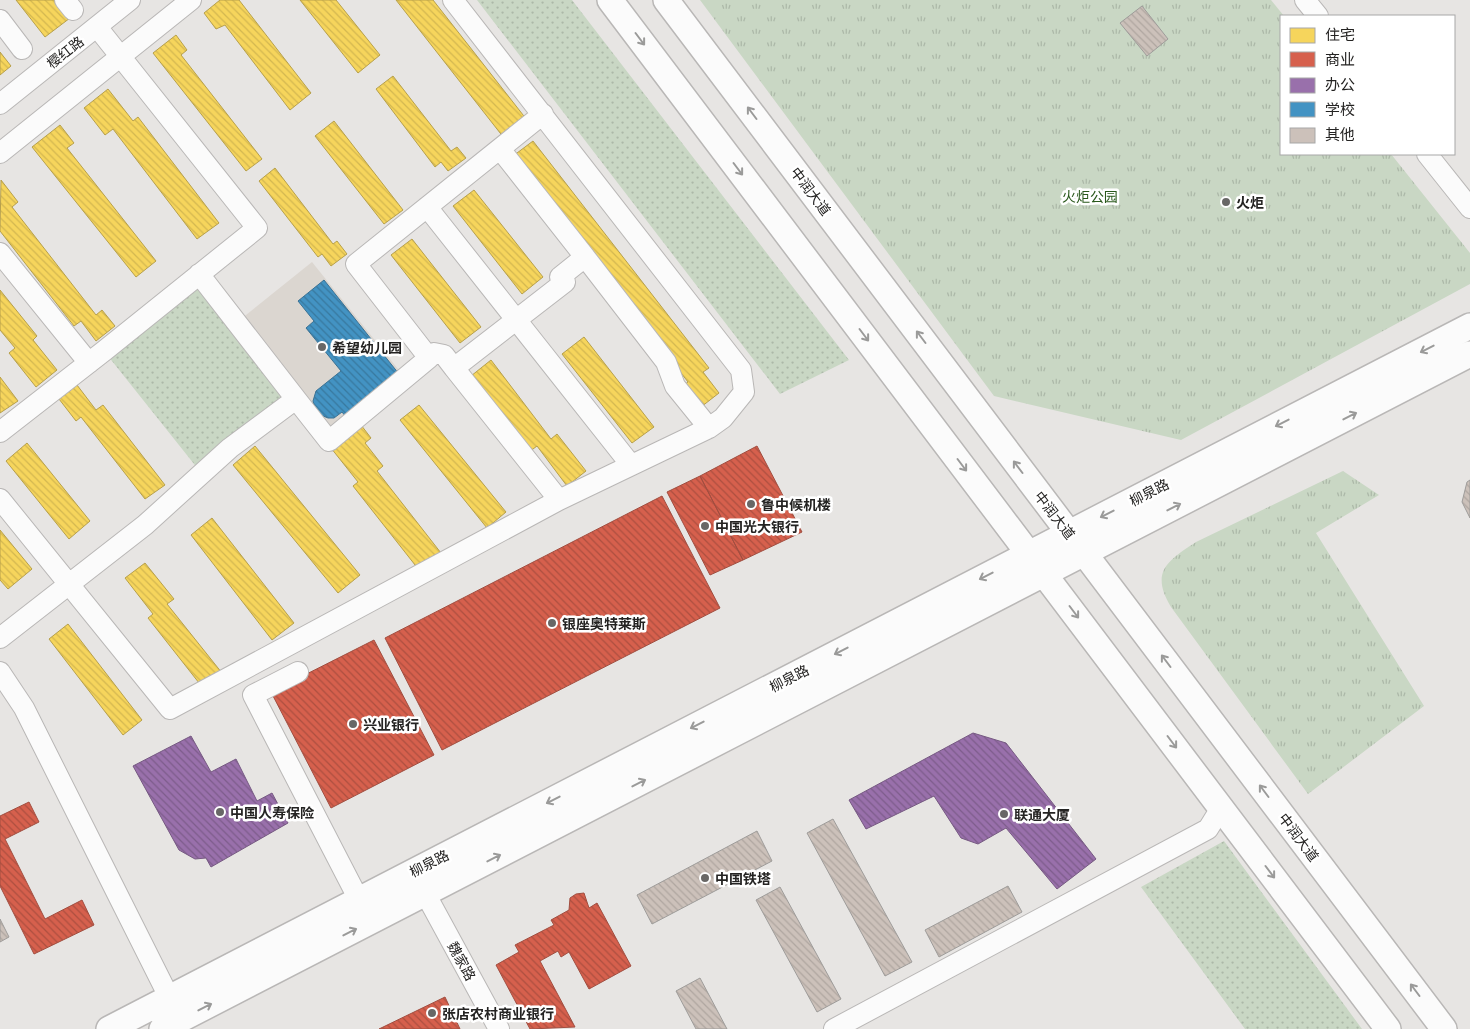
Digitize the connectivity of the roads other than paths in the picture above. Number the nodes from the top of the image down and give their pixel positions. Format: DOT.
graph roads {
  1 [pos="130,0"];
  2 [pos="191,0"];
  3 [pos="453,0"];
  4 [pos="610,0"];
  5 [pos="666,0"];
  6 [pos="1306,0"];
  7 [pos="1317,15"];
  8 [pos="0,20"];
  9 [pos="97,27"];
  10 [pos="22,48"];
  11 [pos="120,56"];
  12 [pos="0,104"];
  13 [pos="543,114"];
  14 [pos="500,149"];
  15 [pos="0,153"];
  16 [pos="1428,155"];
  17 [pos="427,207"];
  18 [pos="1470,208"];
  19 [pos="0,253"];
  20 [pos="585,257"];
  21 [pos="199,274"];
  22 [pos="515,321"];
  23 [pos="1470,326"];
  24 [pos="1470,354"];
  25 [pos="429,358"];
  26 [pos="89,363"];
  27 [pos="454,368"];
  28 [pos="296,399"];
  29 [pos="709,428"];
  30 [pos="0,432"];
  31 [pos="631,465"];
  32 [pos="0,499"];
  33 [pos="559,500"];
  34 [pos="1069,534"];
  35 [pos="1084,553"];
  36 [pos="1029,554"];
  37 [pos="1044,574"];
  38 [pos="71,585"];
  39 [pos="0,638"];
  40 [pos="0,672"];
  41 [pos="298,672"];
  42 [pos="1221,808"];
  43 [pos="425,893"];
  44 [pos="359,900"];
  45 [pos="170,1016"];
  46 [pos="109,1029"];
  47 [pos="499,1029"];
  48 [pos="834,1029"];
  49 [pos="1388,1029"];
  50 [pos="1444,1029"];
  1 -- 9 [label="street, 樱红路"];
  2 -- 11 [label="street"];
  3 -- 13 [label="street"];
  4 -- 36 [label="main road, one-way"];
  34 -- 5 [label="main road, 中润大道, one-way"];
  6 -- 7 [label="street"];
  8 -- 10 [label="street"];
  9 -- 11 [label="street"];
  9 -- 12 [label="street, 樱红路"];
  11 -- 15 [label="street"];
  11 -- 21 [label="street"];
  13 -- 14 [label="street"];
  13 -- 29 [label="street"];
  14 -- 17 [label="street"];
  14 -- 20 [label="street"];
  16 -- 18 [label="street"];
  17 -- 22 [label="street"];
  17 -- 25 [label="street"];
  19 -- 26 [label="street"];
  20 -- 22 [label="street"];
  20 -- 29 [label="street"];
  21 -- 26 [label="street"];
  21 -- 28 [label="street"];
  22 -- 27 [label="street"];
  22 -- 31 [label="street"];
  23 -- 34 [label="main road, 柳泉路, one-way"];
  35 -- 24 [label="main road, 柳泉路, one-way"];
  25 -- 27 [label="street"];
  25 -- 28 [label="street"];
  26 -- 30 [label="street"];
  27 -- 33 [label="street"];
  28 -- 38 [label="street"];
  29 -- 31 [label="street"];
  31 -- 33 [label="street"];
  32 -- 38 [label="street"];
  33 -- 38 [label="street"];
  34 -- 35 [label="main road, 中润大道"];
  34 -- 36 [label="main road, 柳泉路"];
  35 -- 37 [label="main road, 柳泉路"];
  50 -- 35 [label="main road, 中润大道, one-way"];
  36 -- 37 [label="main road"];
  36 -- 44 [label="main road, 柳泉路, one-way"];
  37 -- 42 [label="main road, one-way"];
  43 -- 37 [label="main road, 柳泉路, one-way"];
  38 -- 39 [label="street"];
  40 -- 45 [label="street"];
  41 -- 44 [label="street"];
  42 -- 48 [label="street"];
  42 -- 49 [label="main road, one-way"];
  45 -- 43 [label="main road, 柳泉路, one-way"];
  43 -- 47 [label="street, 魏家路"];
  44 -- 45 [label="main road, 柳泉路"];
  45 -- 46 [label="main road, 柳泉路"];
}
